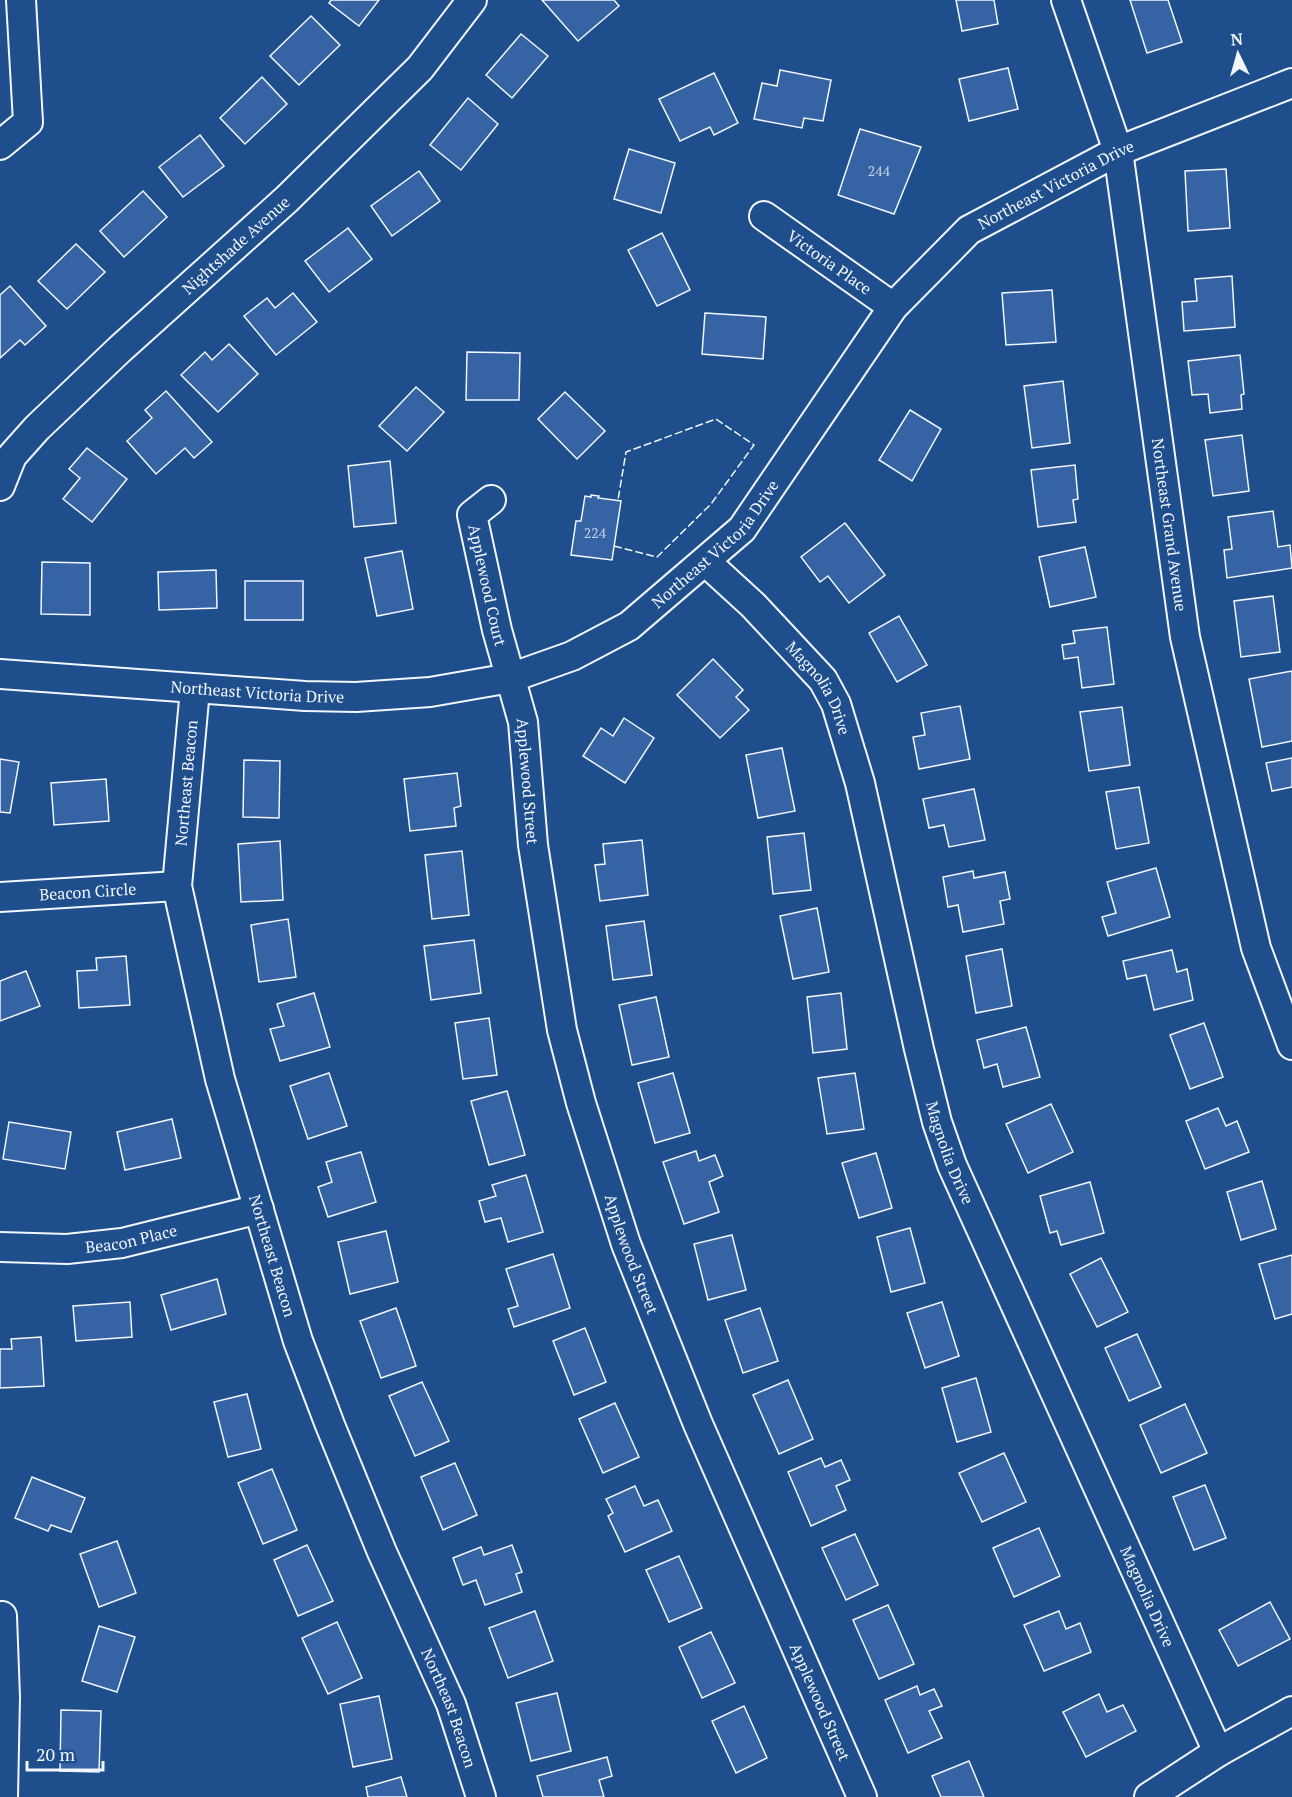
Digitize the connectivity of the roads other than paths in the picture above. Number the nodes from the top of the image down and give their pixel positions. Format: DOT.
graph roads {
  1 [pos="21,0"];
  2 [pos="472,0"];
  3 [pos="1066,0"];
  4 [pos="1292,83"];
  5 [pos="0,145"];
  6 [pos="1118,151"];
  7 [pos="764,216"];
  8 [pos="892,307"];
  9 [pos="0,486"];
  10 [pos="491,500"];
  11 [pos="706,562"];
  12 [pos="0,674"];
  13 [pos="510,678"];
  14 [pos="195,689"];
  15 [pos="177,886"];
  16 [pos="0,897"];
  17 [pos="1292,1045"];
  18 [pos="259,1209"];
  19 [pos="0,1247"];
  20 [pos="2,1616"];
  21 [pos="1292,1711"];
  22 [pos="1218,1752"];
  23 [pos="3,1797"];
  24 [pos="481,1797"];
  25 [pos="862,1797"];
  26 [pos="1149,1797"];
  1 -- 5 [label="street"];
  2 -- 9 [label="street, Nightshade Avenue"];
  3 -- 6 [label="street, Northeast Grand Avenue"];
  4 -- 6 [label="street, Northeast Victoria Drive"];
  6 -- 8 [label="street, Northeast Victoria Drive"];
  6 -- 17 [label="street, Northeast Grand Avenue"];
  7 -- 8 [label="street, Victoria Place"];
  8 -- 11 [label="street, Northeast Victoria Drive"];
  10 -- 13 [label="street, Applewood Court"];
  11 -- 13 [label="street, Northeast Victoria Drive"];
  11 -- 22 [label="street, Magnolia Drive"];
  12 -- 14 [label="street, Northeast Victoria Drive"];
  13 -- 14 [label="street, Northeast Victoria Drive"];
  13 -- 25 [label="street, Applewood Street"];
  14 -- 15 [label="street, Northeast Beacon"];
  15 -- 16 [label="street, Beacon Circle"];
  15 -- 18 [label="street, Northeast Beacon"];
  18 -- 19 [label="street, Beacon Place"];
  18 -- 24 [label="street, Northeast Beacon"];
  20 -- 23 [label="street"];
  21 -- 22 [label="street"];
  22 -- 26 [label="street"];
}
